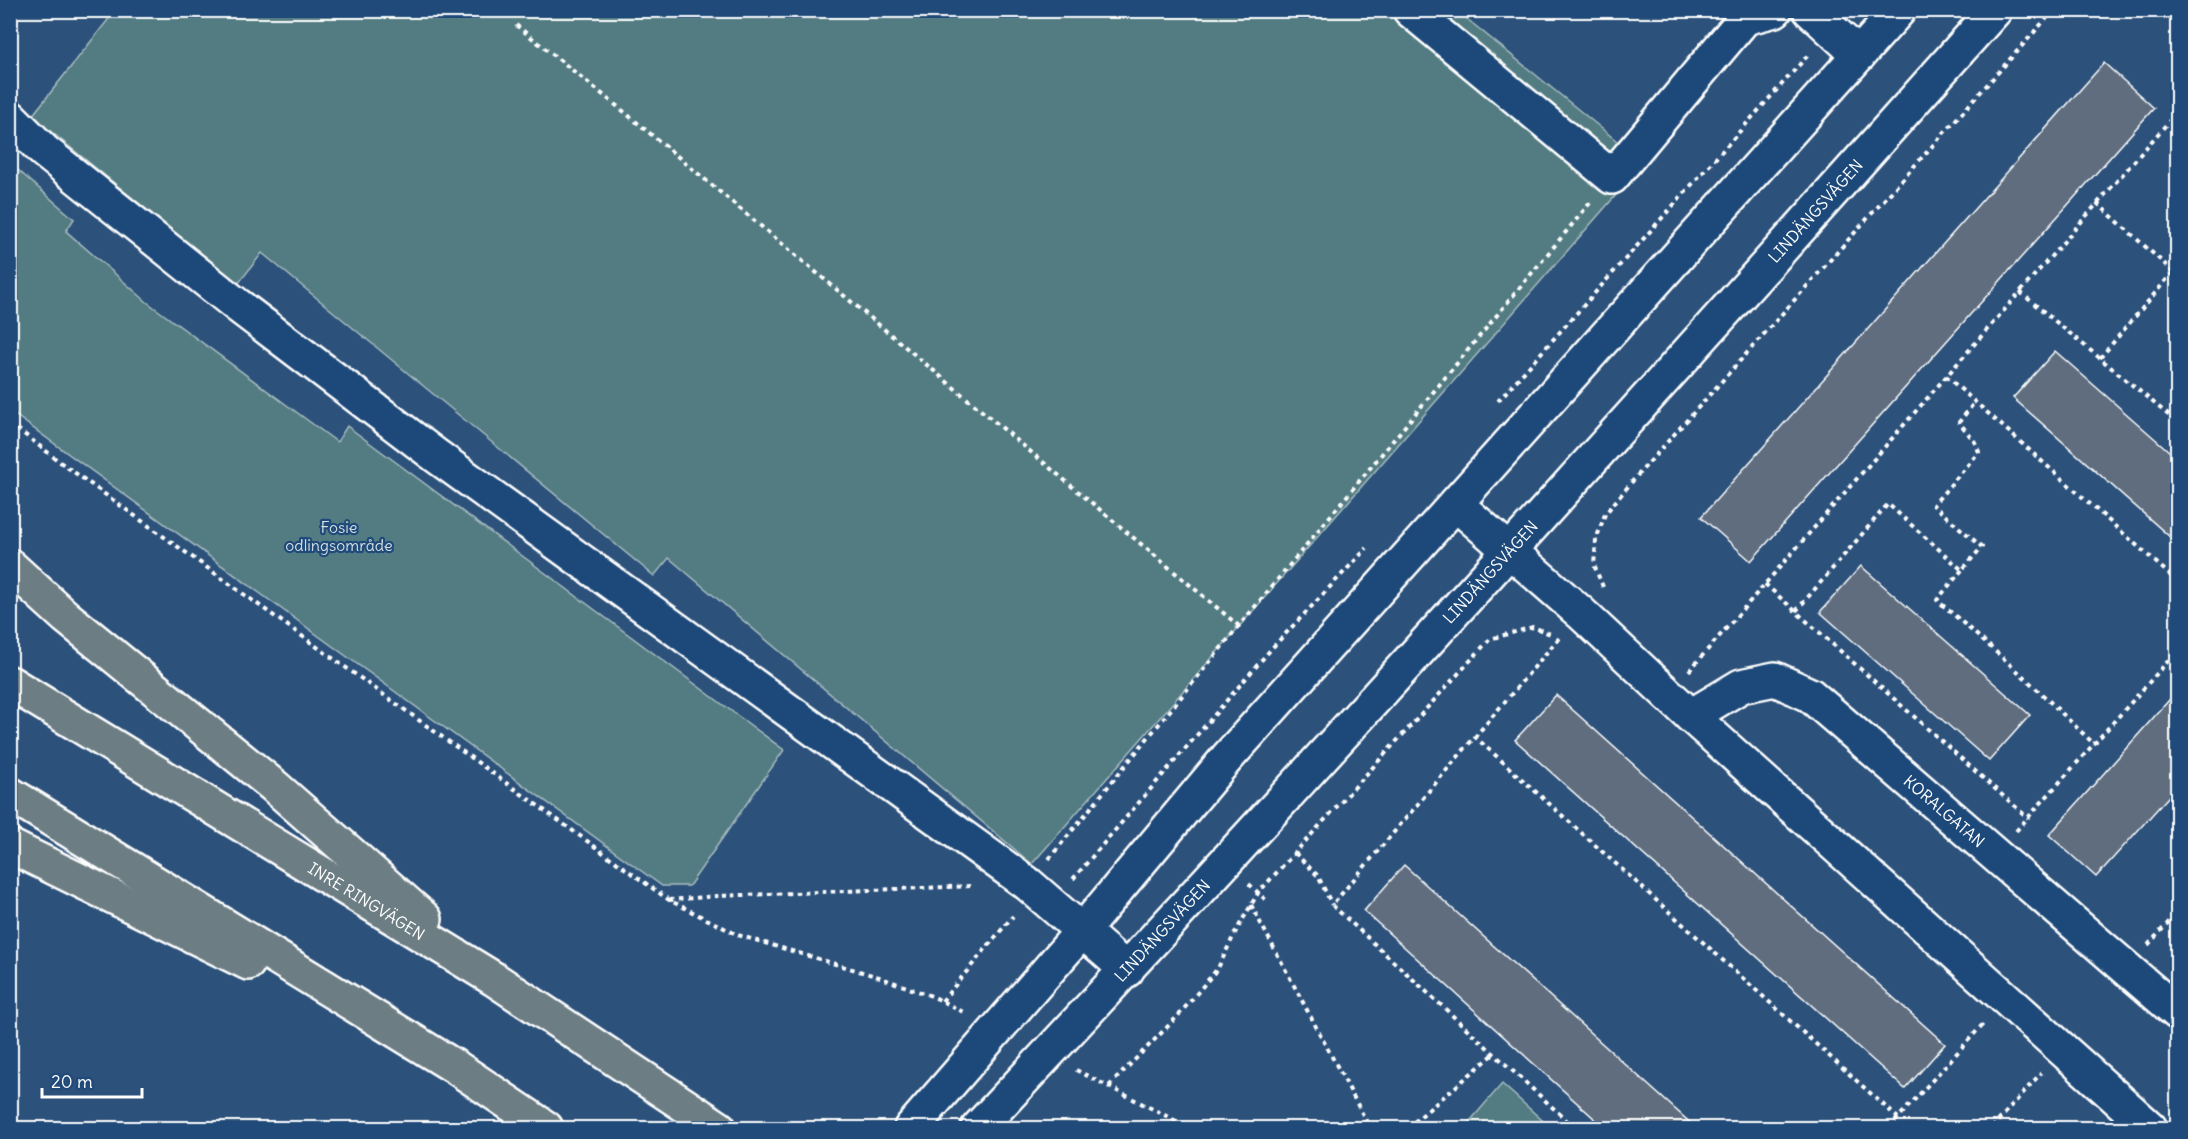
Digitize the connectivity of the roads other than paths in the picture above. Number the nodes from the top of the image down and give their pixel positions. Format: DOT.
graph roads {
  1 [pos="1410,10"];
  2 [pos="1775,10"];
  3 [pos="1899,10"];
  4 [pos="1995,10"];
  5 [pos="1820,20"];
  6 [pos="1859,55"];
  7 [pos="10,117"];
  8 [pos="1456,504"];
  9 [pos="1510,552"];
  10 [pos="10,566"];
  11 [pos="10,683"];
  12 [pos="1680,705"];
  13 [pos="10,794"];
  14 [pos="10,846"];
  15 [pos="1083,930"];
  16 [pos="1127,969"];
  17 [pos="494,979"];
  18 [pos="2178,1013"];
  19 [pos="457,1068"];
  20 [pos="913,1126"];
  21 [pos="546,1128"];
  22 [pos="719,1128"];
  23 [pos="978,1128"];
  24 [pos="2150,1128"];
  1 -- 2 [label="street"];
  3 -- 6 [label="street"];
  4 -- 9 [label="street, LINDÄNGSVÄGEN"];
  5 -- 6 [label="street"];
  6 -- 8 [label="street"];
  7 -- 15 [label="street"];
  8 -- 9 [label="street"];
  8 -- 15 [label="street"];
  9 -- 12 [label="street"];
  9 -- 16 [label="street, LINDÄNGSVÄGEN"];
  10 -- 17 [label="highway"];
  11 -- 17 [label="highway, INRE RINGVÄGEN"];
  12 -- 18 [label="street, KORALGATAN"];
  12 -- 24 [label="street"];
  13 -- 19 [label="highway"];
  14 -- 19 [label="highway"];
  15 -- 16 [label="street"];
  15 -- 20 [label="street"];
  16 -- 23 [label="street, LINDÄNGSVÄGEN"];
  17 -- 22 [label="highway, INRE RINGVÄGEN"];
  19 -- 21 [label="highway"];
}
